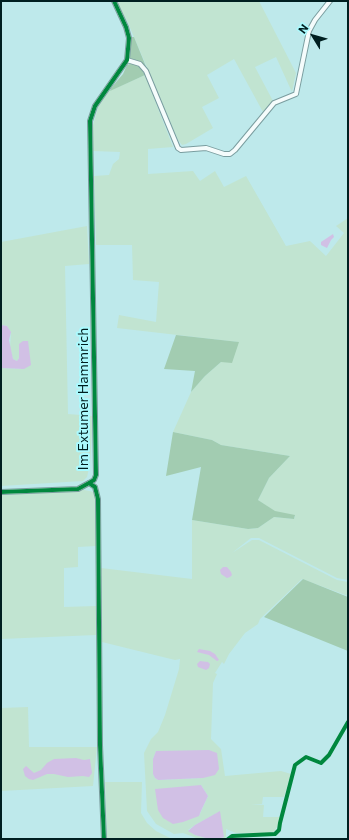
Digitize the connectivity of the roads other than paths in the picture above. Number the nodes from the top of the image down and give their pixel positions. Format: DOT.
graph roads {
  1 [pos="114,1"];
  2 [pos="330,1"];
  3 [pos="127,60"];
  4 [pos="89,484"];
  5 [pos="1,492"];
  6 [pos="104,839"];
  1 -- 3 [label="street"];
  2 -- 3 [label="street"];
  3 -- 4 [label="street, Im Extumer Hammrich"];
  4 -- 5 [label="street"];
  4 -- 6 [label="street, Im Extumer Hammrich"];
}
